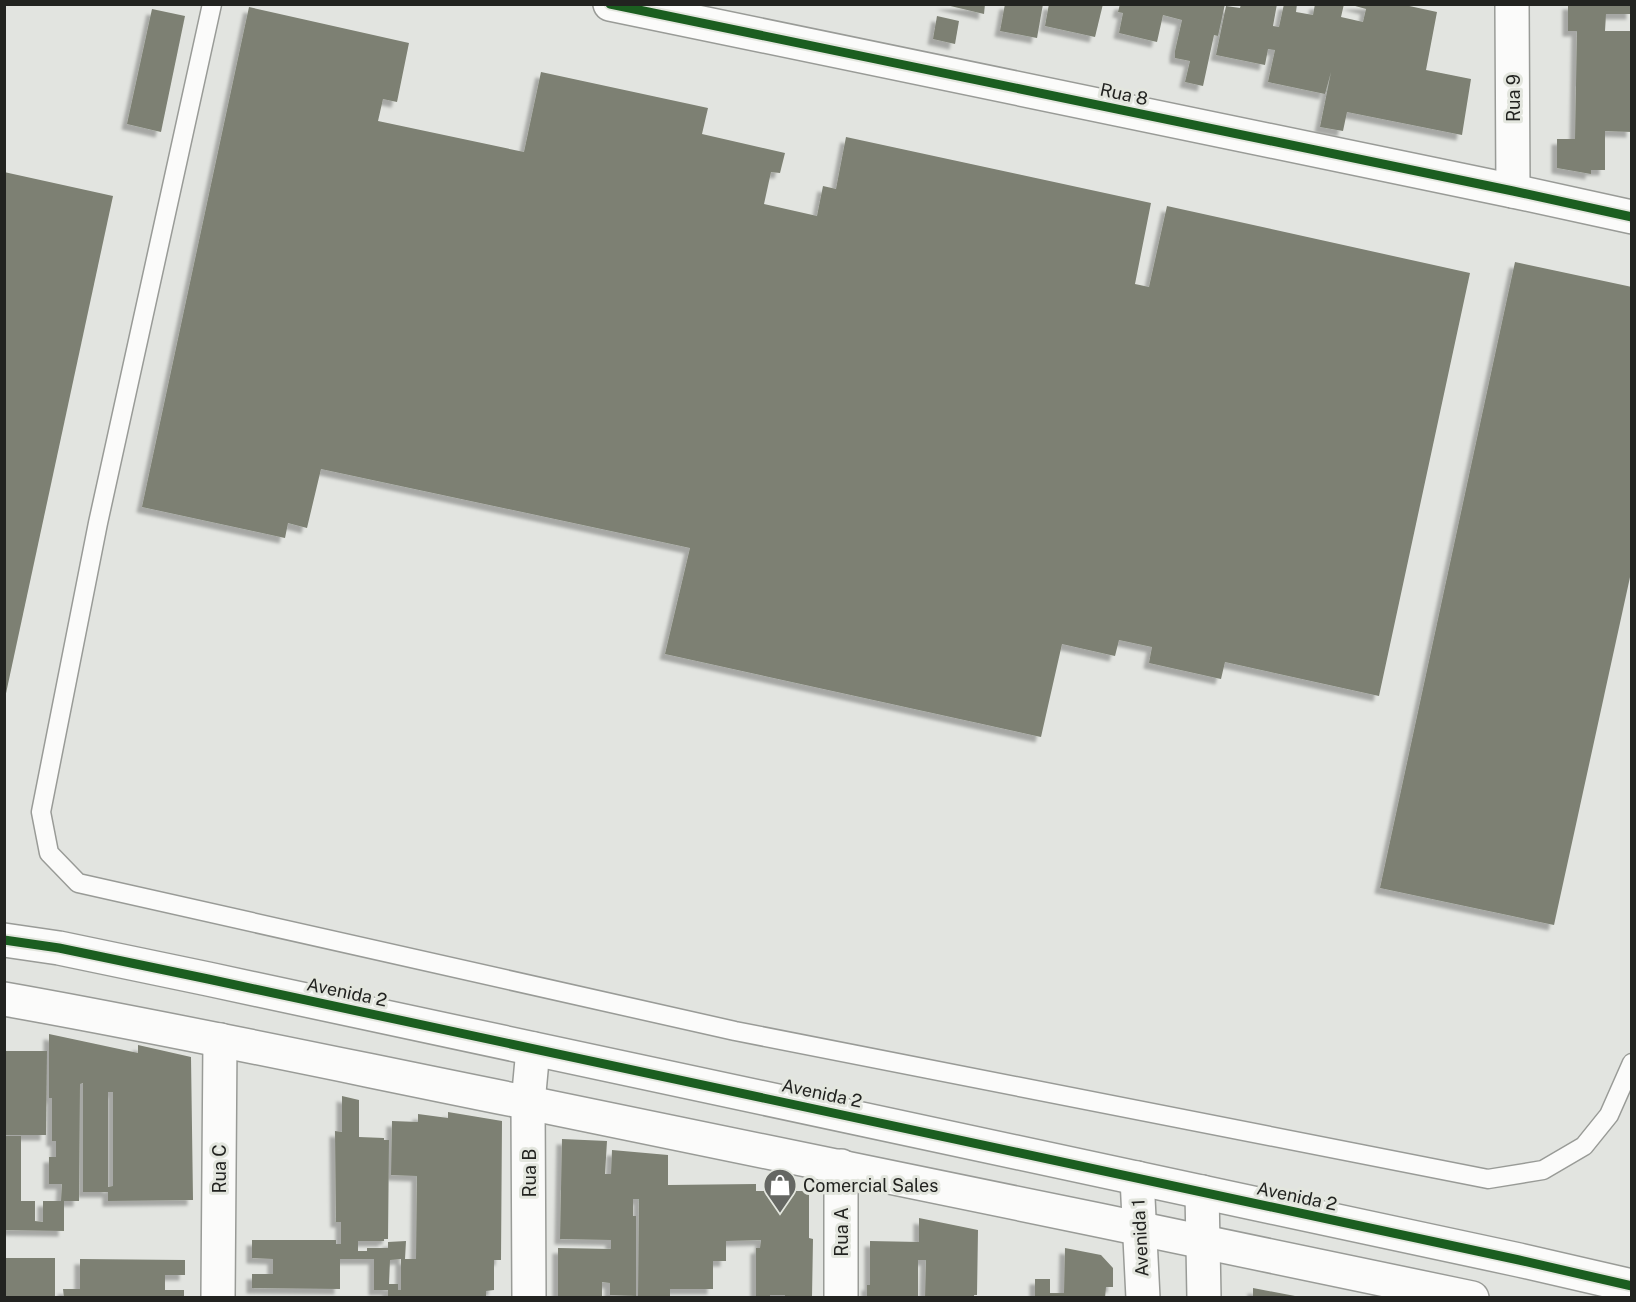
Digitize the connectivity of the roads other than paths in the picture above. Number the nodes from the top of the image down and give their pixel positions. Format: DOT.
graph roads {
  1 [pos="212,4"];
  2 [pos="610,4"];
  3 [pos="1512,4"];
  4 [pos="649,9"];
  5 [pos="1514,191"];
  6 [pos="1632,217"];
  7 [pos="4,940"];
  8 [pos="4,999"];
  9 [pos="220,1040"];
  10 [pos="533,1049"];
  11 [pos="1632,1063"];
  12 [pos="528,1103"];
  13 [pos="841,1166"];
  14 [pos="1137,1178"];
  15 [pos="1202,1192"];
  16 [pos="1139,1230"];
  17 [pos="1203,1242"];
  18 [pos="1632,1286"];
  19 [pos="219,1298"];
  20 [pos="529,1298"];
  21 [pos="841,1298"];
  22 [pos="1143,1298"];
  23 [pos="1204,1298"];
  24 [pos="1472,1298"];
  1 -- 11 [label="lane"];
  2 -- 4 [label="street, Rua 8"];
  3 -- 5 [label="street, Rua 9"];
  4 -- 5 [label="street, Rua 8"];
  5 -- 6 [label="street, Rua 8"];
  7 -- 10 [label="street, Avenida 2"];
  8 -- 9 [label="street"];
  9 -- 12 [label="street"];
  9 -- 19 [label="street, Rua C"];
  10 -- 12 [label="street, Rua B"];
  10 -- 14 [label="street, Avenida 2"];
  12 -- 13 [label="street"];
  12 -- 20 [label="street, Rua B"];
  13 -- 16 [label="street"];
  13 -- 21 [label="street, Rua A"];
  14 -- 15 [label="street, Avenida 2"];
  14 -- 16 [label="street, Avenida 1"];
  15 -- 17 [label="street"];
  15 -- 18 [label="street, Avenida 2"];
  16 -- 17 [label="street"];
  16 -- 22 [label="street, Avenida 1"];
  17 -- 23 [label="street"];
  17 -- 24 [label="street"];
}
